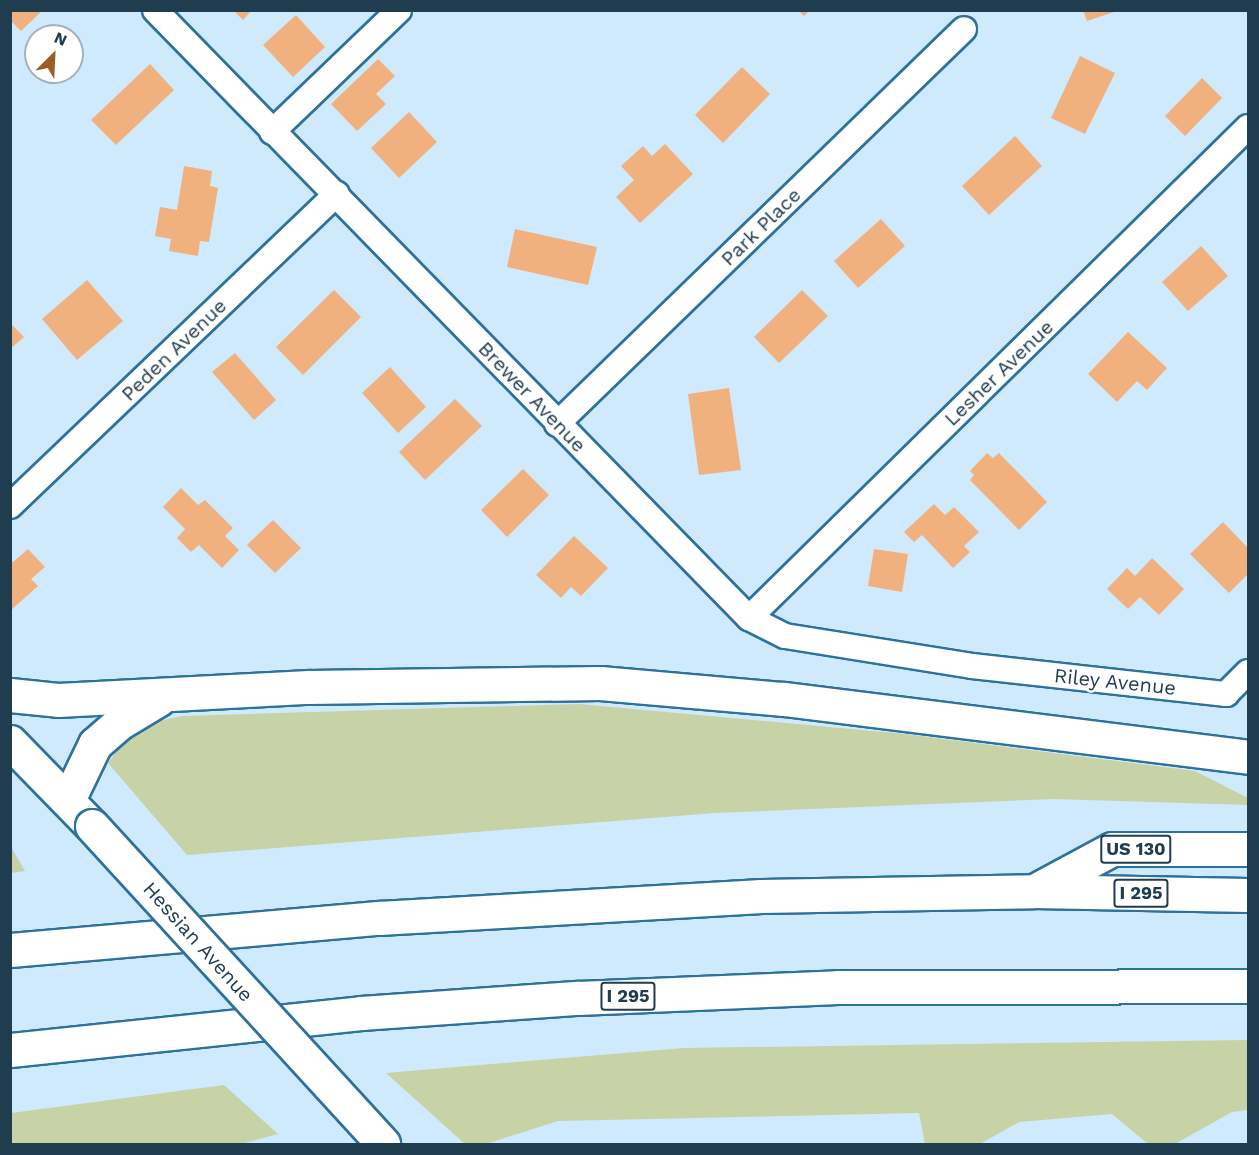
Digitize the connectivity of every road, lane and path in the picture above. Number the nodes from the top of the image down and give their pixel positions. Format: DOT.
graph roads {
  1 [pos="155,10"];
  2 [pos="399,10"];
  3 [pos="964,29"];
  4 [pos="1248,128"];
  5 [pos="272,132"];
  6 [pos="337,194"];
  7 [pos="557,424"];
  8 [pos="10,506"];
  9 [pos="749,618"];
  10 [pos="972,666"];
  11 [pos="1248,672"];
  12 [pos="10,695"];
  13 [pos="1237,696"];
  14 [pos="161,698"];
  15 [pos="10,742"];
  16 [pos="1248,757"];
  17 [pos="68,800"];
  18 [pos="1248,849"];
  19 [pos="1034,891"];
  20 [pos="1248,895"];
  21 [pos="10,950"];
  22 [pos="1248,986"];
  23 [pos="10,1050"];
  24 [pos="382,1144"];
  1 -- 5 [label="street, Brewer Avenue"];
  2 -- 5 [label="street"];
  3 -- 7 [label="street, Park Place"];
  4 -- 9 [label="street, Lesher Avenue"];
  5 -- 6 [label="street, Brewer Avenue"];
  6 -- 7 [label="street, Brewer Avenue"];
  6 -- 8 [label="street, Peden Avenue"];
  7 -- 9 [label="street, Brewer Avenue"];
  9 -- 10 [label="street, Brewer Avenue"];
  10 -- 13 [label="street, Riley Avenue"];
  11 -- 13 [label="street, Riley Avenue"];
  12 -- 14 [label="main road"];
  14 -- 16 [label="main road"];
  14 -- 17 [label="main road"];
  15 -- 17 [label="main road, Hessian Avenue"];
  17 -- 24 [label="main road, Hessian Avenue, bridge"];
  18 -- 19 [label="main road, US 130"];
  19 -- 20 [label="main road, I 295"];
  19 -- 21 [label="main road, I 295"];
  22 -- 23 [label="main road, I 295"];
}
